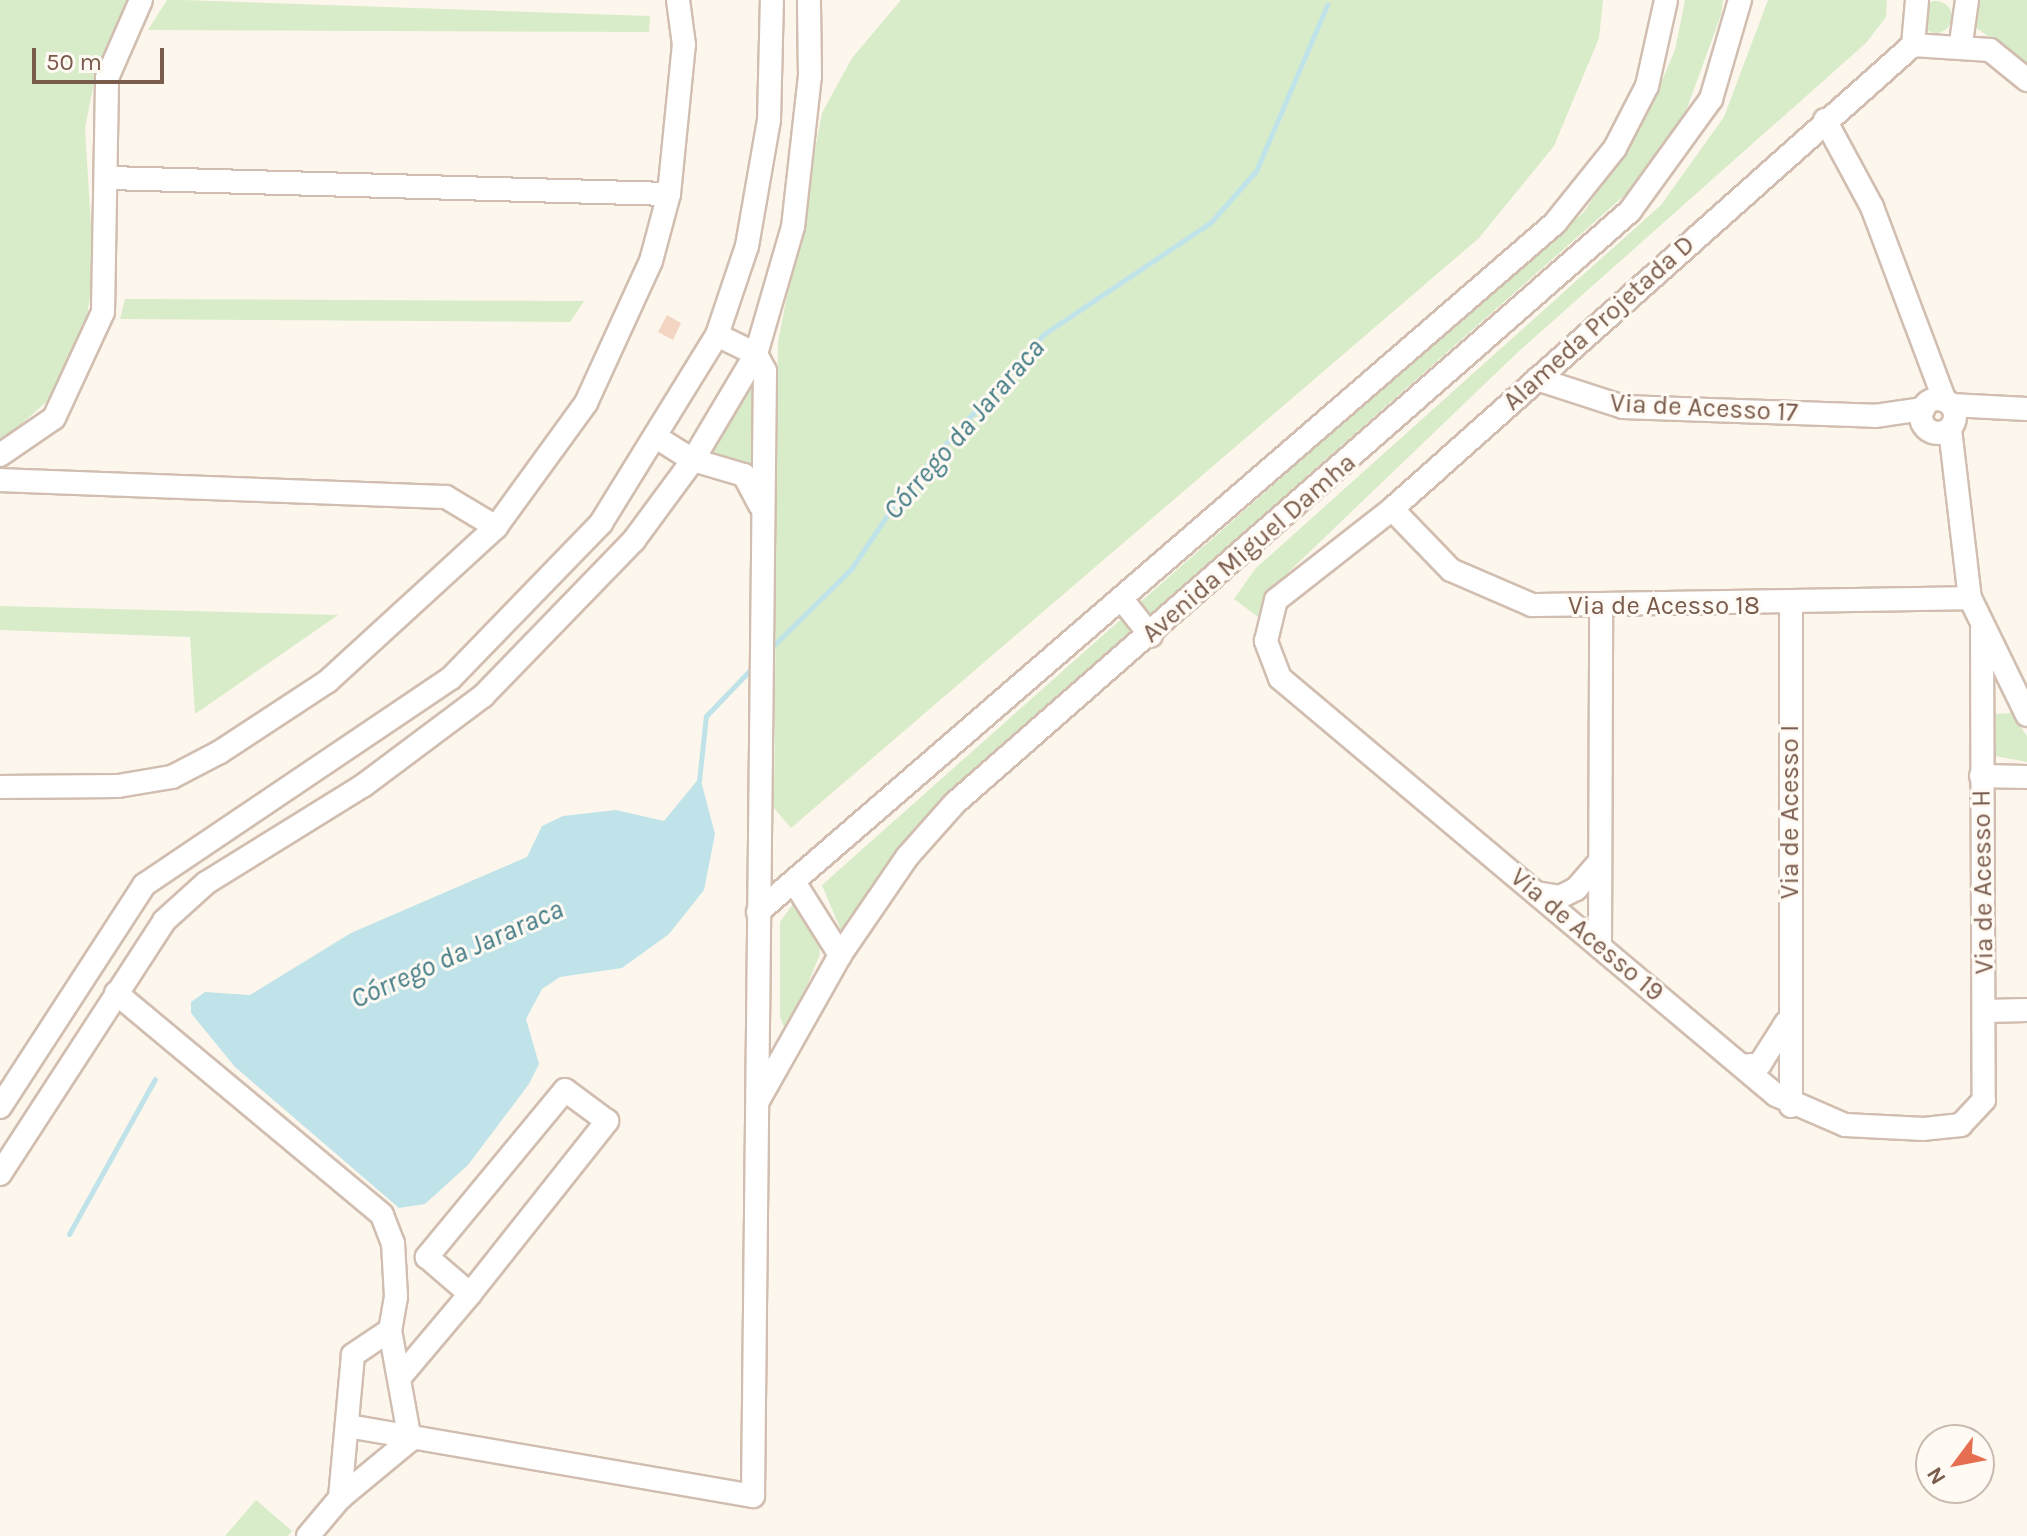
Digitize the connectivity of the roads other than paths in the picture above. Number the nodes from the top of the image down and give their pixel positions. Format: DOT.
graph roads {
  1 [pos="141,0"];
  2 [pos="678,0"];
  3 [pos="772,0"];
  4 [pos="809,0"];
  5 [pos="1666,0"];
  6 [pos="1740,0"];
  7 [pos="1917,0"];
  8 [pos="1967,0"];
  9 [pos="1961,43"];
  10 [pos="1913,45"];
  11 [pos="2027,80"];
  12 [pos="1825,120"];
  13 [pos="109,178"];
  14 [pos="669,194"];
  15 [pos="717,335"];
  16 [pos="756,354"];
  17 [pos="1537,379"];
  18 [pos="2016,409"];
  19 [pos="1938,416"];
  20 [pos="659,439"];
  21 [pos="0,455"];
  22 [pos="693,460"];
  23 [pos="0,480"];
  24 [pos="1392,509"];
  25 [pos="762,510"];
  26 [pos="496,527"];
  27 [pos="1970,598"];
  28 [pos="1124,602"];
  29 [pos="1791,606"];
  30 [pos="1601,609"];
  31 [pos="1982,629"];
  32 [pos="1151,636"];
  33 [pos="1266,641"];
  34 [pos="2027,715"];
  35 [pos="1981,776"];
  36 [pos="2027,777"];
  37 [pos="0,787"];
  38 [pos="1599,863"];
  39 [pos="796,885"];
  40 [pos="1536,893"];
  41 [pos="758,912"];
  42 [pos="1600,947"];
  43 [pos="100,955"];
  44 [pos="840,955"];
  45 [pos="127,973"];
  46 [pos="116,993"];
  47 [pos="71,998"];
  48 [pos="2027,1010"];
  49 [pos="1986,1011"];
  50 [pos="103,1015"];
  51 [pos="1788,1018"];
  52 [pos="1742,1066"];
  53 [pos="757,1104"];
  54 [pos="1791,1106"];
  55 [pos="0,1107"];
  56 [pos="1961,1125"];
  57 [pos="0,1174"];
  58 [pos="470,1294"];
  59 [pos="390,1330"];
  60 [pos="401,1376"];
  61 [pos="348,1426"];
  62 [pos="410,1440"];
  63 [pos="340,1498"];
  64 [pos="308,1536"];
  1 -- 13 [label="street"];
  2 -- 14 [label="street"];
  3 -- 15 [label="street"];
  4 -- 16 [label="street"];
  5 -- 28 [label="street, Avenida Miguel Damha"];
  6 -- 32 [label="street, Avenida Miguel Damha"];
  7 -- 10 [label="street"];
  8 -- 9 [label="street"];
  9 -- 10 [label="street"];
  9 -- 11 [label="street"];
  10 -- 12 [label="street, Alameda Projetada D"];
  12 -- 17 [label="street, Alameda Projetada D"];
  12 -- 19 [label="street"];
  13 -- 14 [label="street"];
  13 -- 21 [label="street"];
  14 -- 26 [label="street"];
  15 -- 16 [label="street"];
  15 -- 20 [label="street"];
  16 -- 22 [label="street"];
  16 -- 25 [label="street"];
  17 -- 19 [label="street, Via de Acesso 17"];
  17 -- 24 [label="street, Alameda Projetada D"];
  18 -- 19 [label="street, Via de Acesso 17"];
  19 -- 27 [label="street"];
  20 -- 22 [label="street"];
  20 -- 43 [label="street"];
  22 -- 25 [label="street"];
  22 -- 45 [label="street"];
  23 -- 26 [label="street"];
  24 -- 30 [label="street, Via de Acesso 18"];
  24 -- 33 [label="street, Alameda Projetada D"];
  25 -- 41 [label="street"];
  26 -- 37 [label="street"];
  27 -- 29 [label="street, Via de Acesso 18"];
  27 -- 31 [label="street"];
  28 -- 32 [label="street"];
  28 -- 39 [label="street, Avenida Miguel Damha"];
  29 -- 30 [label="street, Via de Acesso 18"];
  29 -- 51 [label="street, Via de Acesso I"];
  30 -- 38 [label="street"];
  31 -- 34 [label="street"];
  31 -- 35 [label="street, Via de Acesso H"];
  32 -- 44 [label="street, Avenida Miguel Damha"];
  33 -- 40 [label="street, Via de Acesso 19"];
  35 -- 36 [label="street"];
  35 -- 49 [label="street, Via de Acesso H"];
  38 -- 40 [label="street"];
  38 -- 42 [label="street"];
  39 -- 41 [label="street, Avenida Miguel Damha"];
  39 -- 44 [label="street"];
  40 -- 42 [label="street, Via de Acesso 19"];
  41 -- 53 [label="street"];
  42 -- 52 [label="street, Via de Acesso 19"];
  43 -- 45 [label="street"];
  43 -- 47 [label="street"];
  44 -- 53 [label="street, Avenida Miguel Damha"];
  45 -- 46 [label="street"];
  46 -- 50 [label="street"];
  46 -- 59 [label="street"];
  47 -- 50 [label="street"];
  47 -- 55 [label="street"];
  48 -- 49 [label="street"];
  49 -- 56 [label="street, Via de Acesso H"];
  50 -- 57 [label="street"];
  51 -- 52 [label="street, Via de Acesso I"];
  51 -- 54 [label="street, Via de Acesso I"];
  52 -- 54 [label="street, Via de Acesso 19"];
  53 -- 62 [label="street"];
  54 -- 56 [label="street, Via de Acesso 19"];
  58 -- 58 [label="street"];
  58 -- 60 [label="street"];
  59 -- 60 [label="street"];
  59 -- 61 [label="street"];
  60 -- 62 [label="street"];
  61 -- 62 [label="street"];
  61 -- 63 [label="street"];
  62 -- 63 [label="street"];
  63 -- 64 [label="street"];
}
